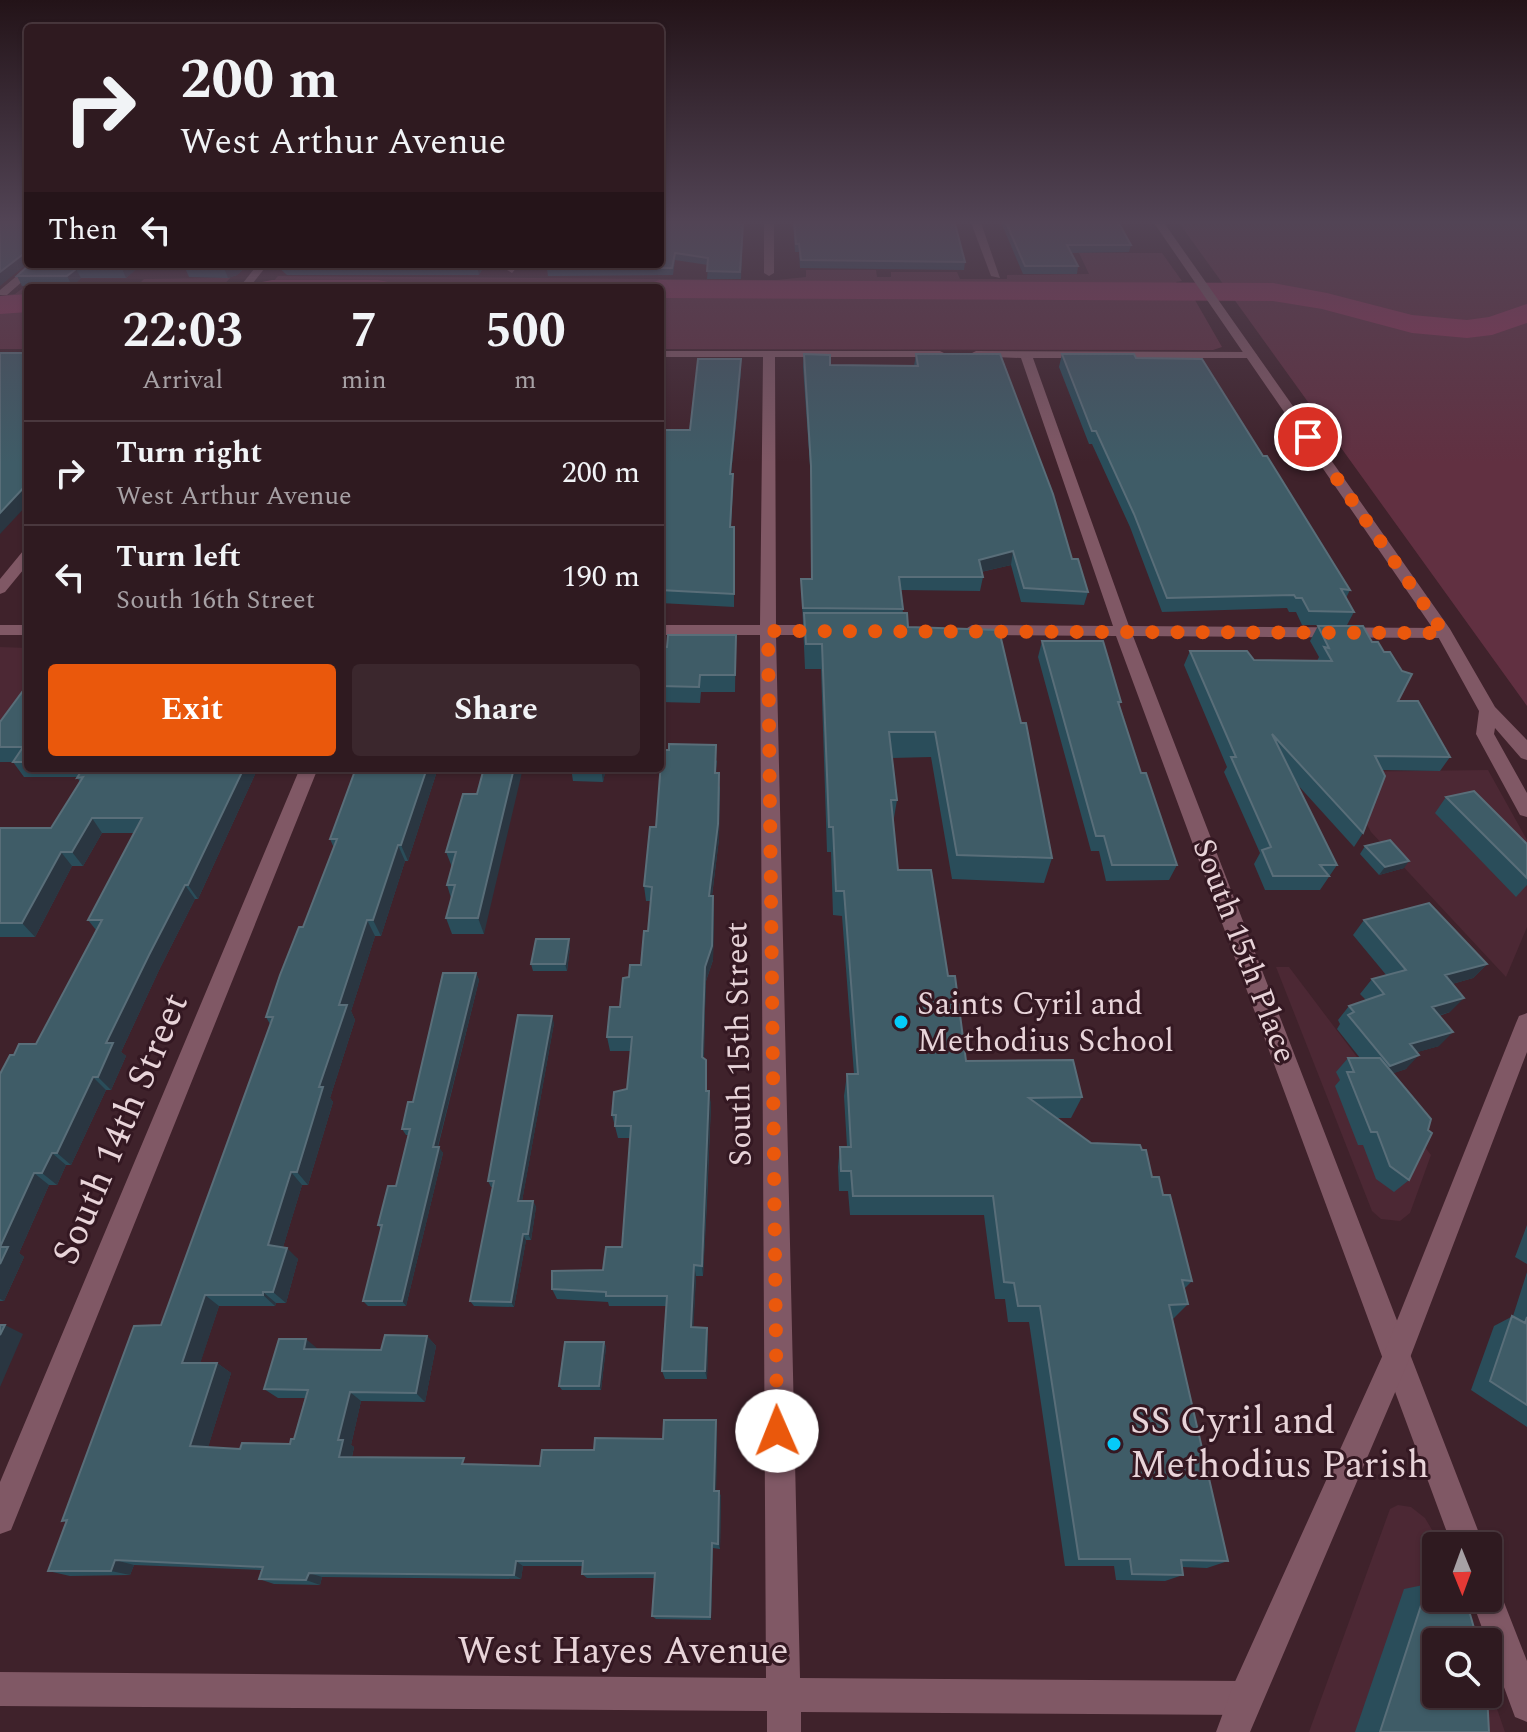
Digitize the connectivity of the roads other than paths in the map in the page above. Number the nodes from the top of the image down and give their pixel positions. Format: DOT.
graph roads {
  1 [pos="1215,301"];
  2 [pos="664,354"];
  3 [pos="769,354"];
  4 [pos="947,354"];
  5 [pos="963,354"];
  6 [pos="1026,355"];
  7 [pos="1251,355"];
  8 [pos="24,559"];
  9 [pos="0,589"];
  10 [pos="0,630"];
  11 [pos="24,630"];
  12 [pos="664,630"];
  13 [pos="842,630"];
  14 [pos="952,630"];
  15 [pos="1122,630"];
  16 [pos="768,631"];
  17 [pos="1444,633"];
  18 [pos="1488,711"];
  19 [pos="1524,746"];
  20 [pos="307,772"];
  21 [pos="1527,810"];
  22 [pos="1527,1023"];
  23 [pos="1397,1355"];
  24 [pos="0,1519"];
  25 [pos="1463,1532"];
  26 [pos="1492,1612"];
  27 [pos="0,1689"];
  28 [pos="783,1694"];
  29 [pos="1245,1698"];
  30 [pos="1527,1705"];
  31 [pos="784,1732"];
  32 [pos="1233,1732"];
  1 -- 7 [label="street"];
  2 -- 3 [label="street"];
  3 -- 4 [label="street"];
  3 -- 16 [label="street, South 15th Street"];
  5 -- 6 [label="street"];
  6 -- 7 [label="street"];
  6 -- 15 [label="street, South 15th Place"];
  7 -- 17 [label="street"];
  8 -- 9 [label="street"];
  10 -- 11 [label="street"];
  12 -- 16 [label="street"];
  13 -- 16 [label="street"];
  14 -- 15 [label="street"];
  15 -- 17 [label="street"];
  15 -- 23 [label="street, South 15th Place"];
  16 -- 28 [label="street, South 15th Street"];
  17 -- 18 [label="street"];
  18 -- 19 [label="street"];
  18 -- 21 [label="street"];
  20 -- 24 [label="street, South 14th Street"];
  22 -- 23 [label="street"];
  23 -- 25 [label="street, South 15th Place"];
  23 -- 29 [label="street"];
  26 -- 30 [label="street"];
  27 -- 28 [label="street, West Hayes Avenue"];
  28 -- 29 [label="street, West Hayes Avenue"];
  28 -- 31 [label="street, South 15th Street"];
  29 -- 32 [label="street"];
}
